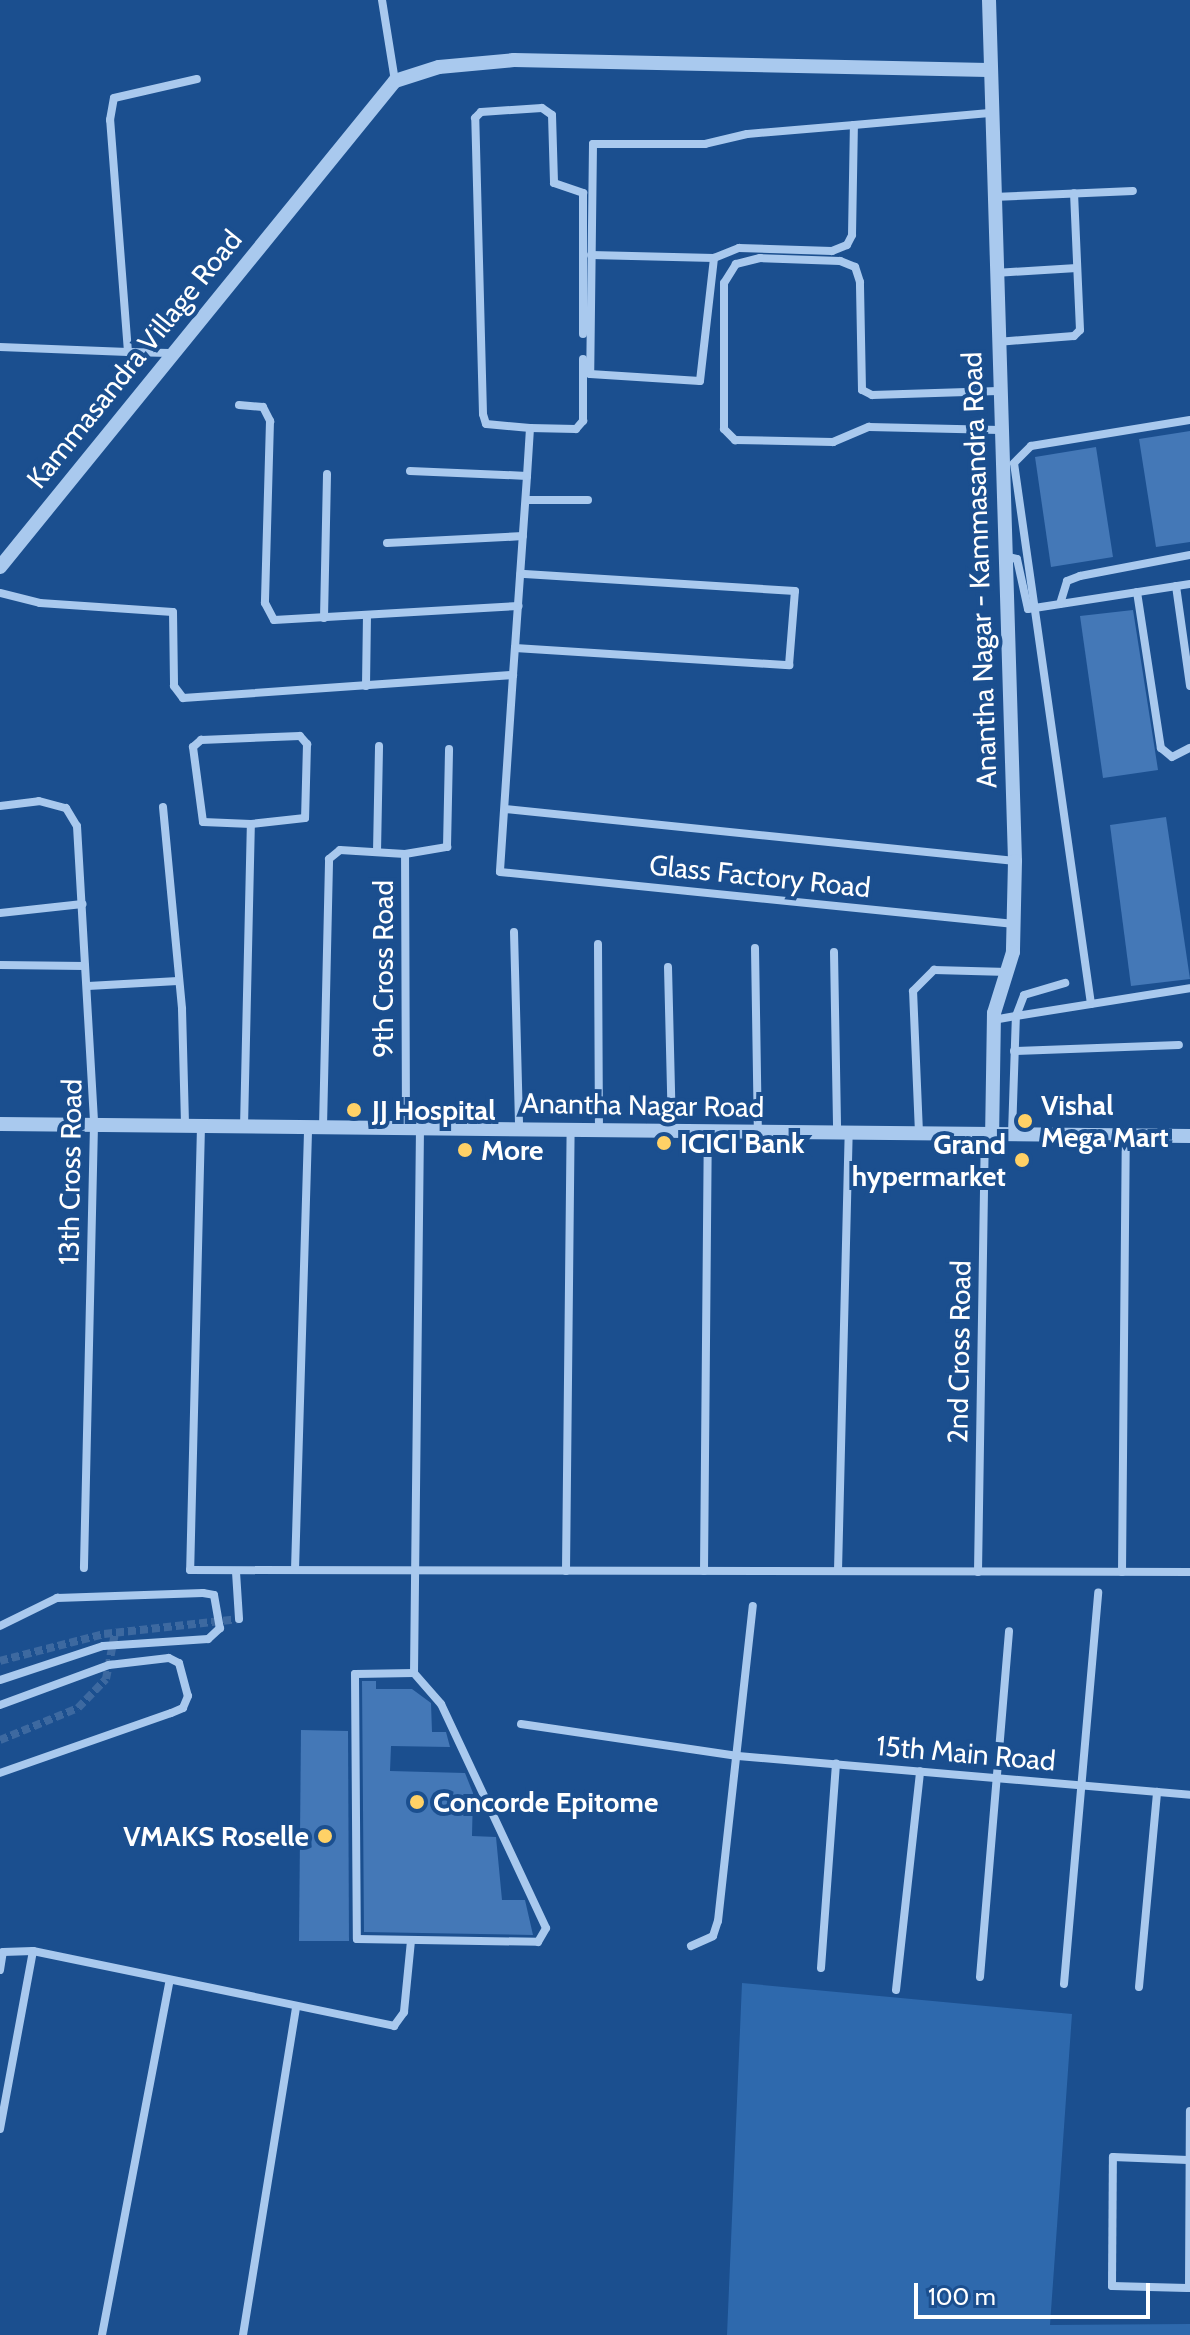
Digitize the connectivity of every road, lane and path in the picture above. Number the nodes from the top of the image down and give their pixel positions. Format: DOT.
graph roads {
  1 [pos="382,0"];
  2 [pos="989,0"];
  3 [pos="988,70"];
  4 [pos="197,79"];
  5 [pos="395,81"];
  6 [pos="989,113"];
  7 [pos="854,125"];
  8 [pos="1133,191"];
  9 [pos="1074,193"];
  10 [pos="992,197"];
  11 [pos="591,255"];
  12 [pos="714,258"];
  13 [pos="1077,268"];
  14 [pos="994,273"];
  15 [pos="997,343"];
  16 [pos="0,347"];
  17 [pos="128,352"];
  18 [pos="169,353"];
  19 [pos="998,391"];
  20 [pos="239,405"];
  21 [pos="1190,420"];
  22 [pos="530,428"];
  23 [pos="1000,430"];
  24 [pos="410,471"];
  25 [pos="327,474"];
  26 [pos="527,476"];
  27 [pos="526,500"];
  28 [pos="588,500"];
  29 [pos="523,536"];
  30 [pos="387,543"];
  31 [pos="1190,555"];
  32 [pos="1004,556"];
  33 [pos="0,567"];
  34 [pos="521,574"];
  35 [pos="1190,584"];
  36 [pos="1176,586"];
  37 [pos="1137,592"];
  38 [pos="0,593"];
  39 [pos="1060,604"];
  40 [pos="519,606"];
  41 [pos="1039,608"];
  42 [pos="367,616"];
  43 [pos="324,618"];
  44 [pos="515,648"];
  45 [pos="513,675"];
  46 [pos="366,686"];
  47 [pos="1190,686"];
  48 [pos="379,746"];
  49 [pos="1190,748"];
  50 [pos="449,749"];
  51 [pos="0,806"];
  52 [pos="163,807"];
  53 [pos="505,809"];
  54 [pos="251,824"];
  55 [pos="377,852"];
  56 [pos="405,854"];
  57 [pos="1015,861"];
  58 [pos="83,904"];
  59 [pos="0,913"];
  60 [pos="1015,924"];
  61 [pos="514,932"];
  62 [pos="598,944"];
  63 [pos="755,948"];
  64 [pos="834,952"];
  65 [pos="0,965"];
  66 [pos="85,966"];
  67 [pos="668,967"];
  68 [pos="1009,972"];
  69 [pos="178,981"];
  70 [pos="1065,983"];
  71 [pos="88,986"];
  72 [pos="1190,988"];
  73 [pos="1091,1004"];
  74 [pos="1016,1016"];
  75 [pos="993,1020"];
  76 [pos="1179,1045"];
  77 [pos="1014,1051"];
  78 [pos="0,1124"];
  79 [pos="94,1125"];
  80 [pos="185,1126"];
  81 [pos="201,1126"];
  82 [pos="244,1127"];
  83 [pos="315,1127"];
  84 [pos="413,1129"];
  85 [pos="519,1129"];
  86 [pos="571,1130"];
  87 [pos="599,1130"];
  88 [pos="672,1131"];
  89 [pos="708,1131"];
  90 [pos="758,1132"];
  91 [pos="843,1132"];
  92 [pos="919,1133"];
  93 [pos="989,1134"];
  94 [pos="1012,1134"];
  95 [pos="1126,1135"];
  96 [pos="1190,1136"];
  97 [pos="84,1568"];
  98 [pos="295,1570"];
  99 [pos="415,1570"];
  100 [pos="566,1571"];
  101 [pos="704,1571"];
  102 [pos="838,1571"];
  103 [pos="236,1572"];
  104 [pos="978,1572"];
  105 [pos="1122,1572"];
  106 [pos="1190,1572"];
  107 [pos="1098,1592"];
  108 [pos="753,1606"];
  109 [pos="239,1619"];
  110 [pos="0,1626"];
  111 [pos="1009,1631"];
  112 [pos="136,1645"];
  113 [pos="137,1662"];
  114 [pos="414,1673"];
  115 [pos="0,1680"];
  116 [pos="0,1705"];
  117 [pos="521,1724"];
  118 [pos="738,1756"];
  119 [pos="836,1764"];
  120 [pos="920,1771"];
  121 [pos="0,1773"];
  122 [pos="993,1778"];
  123 [pos="1078,1785"];
  124 [pos="1157,1792"];
  125 [pos="1190,1795"];
  126 [pos="411,1941"];
  127 [pos="691,1946"];
  128 [pos="33,1951"];
  129 [pos="821,1968"];
  130 [pos="0,1970"];
  131 [pos="980,1977"];
  132 [pos="170,1980"];
  133 [pos="1064,1984"];
  134 [pos="1139,1987"];
  135 [pos="896,1990"];
  136 [pos="296,2006"];
  137 [pos="1190,2111"];
  138 [pos="0,2129"];
  139 [pos="1188,2160"];
  140 [pos="1188,2288"];
  141 [pos="102,2335"];
  142 [pos="243,2335"];
  1 -- 5 [label="street"];
  2 -- 3 [label="street, Anantha Nagar - Kammasandra Road"];
  3 -- 5 [label="street"];
  3 -- 6 [label="street, Anantha Nagar - Kammasandra Road"];
  4 -- 17 [label="street"];
  5 -- 18 [label="street, Kammasandra Village Road"];
  6 -- 7 [label="street"];
  6 -- 10 [label="street, Anantha Nagar - Kammasandra Road"];
  7 -- 11 [label="street"];
  7 -- 12 [label="street"];
  8 -- 9 [label="street"];
  9 -- 10 [label="street"];
  9 -- 13 [label="street"];
  10 -- 14 [label="street, Anantha Nagar - Kammasandra Road"];
  11 -- 12 [label="street"];
  11 -- 12 [label="street"];
  13 -- 14 [label="street"];
  13 -- 15 [label="street"];
  14 -- 15 [label="street, Anantha Nagar - Kammasandra Road"];
  15 -- 19 [label="street, Anantha Nagar - Kammasandra Road"];
  16 -- 17 [label="street"];
  17 -- 18 [label="street"];
  18 -- 33 [label="street, Kammasandra Village Road"];
  19 -- 23 [label="street, Anantha Nagar - Kammasandra Road"];
  19 -- 23 [label="street"];
  20 -- 43 [label="street"];
  21 -- 41 [label="street"];
  22 -- 22 [label="street"];
  22 -- 26 [label="street"];
  23 -- 32 [label="street, Anantha Nagar - Kammasandra Road"];
  24 -- 26 [label="street"];
  25 -- 43 [label="street"];
  26 -- 27 [label="street"];
  27 -- 28 [label="street"];
  27 -- 29 [label="street"];
  29 -- 30 [label="street"];
  29 -- 34 [label="street"];
  31 -- 39 [label="street"];
  32 -- 41 [label="street"];
  32 -- 57 [label="street, Anantha Nagar - Kammasandra Road"];
  34 -- 40 [label="street"];
  34 -- 44 [label="street"];
  35 -- 36 [label="street"];
  36 -- 37 [label="street"];
  36 -- 47 [label="street"];
  37 -- 39 [label="street"];
  37 -- 49 [label="street"];
  38 -- 46 [label="street"];
  39 -- 41 [label="street"];
  40 -- 42 [label="street"];
  40 -- 44 [label="street"];
  41 -- 73 [label="street"];
  42 -- 43 [label="street"];
  42 -- 46 [label="street"];
  44 -- 45 [label="street"];
  45 -- 46 [label="street"];
  45 -- 53 [label="street"];
  48 -- 55 [label="street"];
  50 -- 56 [label="street, 9th Cross Road"];
  51 -- 58 [label="street, 13th Cross Road"];
  52 -- 69 [label="street"];
  53 -- 57 [label="street, Glass Factory Road"];
  53 -- 60 [label="street, Glass Factory Road"];
  54 -- 54 [label="street"];
  54 -- 82 [label="street"];
  55 -- 56 [label="street"];
  55 -- 83 [label="street"];
  56 -- 84 [label="street, 9th Cross Road"];
  57 -- 60 [label="street, Anantha Nagar - Kammasandra Road"];
  58 -- 59 [label="street"];
  58 -- 66 [label="street, 13th Cross Road"];
  60 -- 68 [label="street, Anantha Nagar - Kammasandra Road"];
  61 -- 85 [label="street"];
  62 -- 87 [label="street"];
  63 -- 90 [label="street"];
  64 -- 91 [label="street"];
  65 -- 66 [label="street"];
  66 -- 71 [label="street, 13th Cross Road"];
  67 -- 88 [label="street"];
  68 -- 75 [label="street, Anantha Nagar - Kammasandra Road"];
  68 -- 92 [label="street"];
  69 -- 71 [label="street"];
  69 -- 80 [label="street"];
  70 -- 74 [label="street"];
  71 -- 79 [label="street, 13th Cross Road"];
  72 -- 73 [label="street"];
  73 -- 74 [label="street"];
  74 -- 75 [label="street"];
  74 -- 77 [label="street"];
  75 -- 93 [label="street, Anantha Nagar - Kammasandra Road"];
  76 -- 77 [label="street"];
  77 -- 94 [label="street"];
  78 -- 79 [label="street, Anantha Nagar Road"];
  79 -- 80 [label="street, Anantha Nagar Road"];
  79 -- 97 [label="street, 13th Cross Road"];
  80 -- 81 [label="street, Anantha Nagar Road"];
  81 -- 82 [label="street, Anantha Nagar Road"];
  81 -- 103 [label="street"];
  82 -- 83 [label="street, Anantha Nagar Road"];
  83 -- 84 [label="street, Anantha Nagar Road"];
  83 -- 98 [label="street"];
  84 -- 85 [label="street, Anantha Nagar Road"];
  84 -- 99 [label="street, 9th Cross Road"];
  85 -- 86 [label="street, Anantha Nagar Road"];
  86 -- 87 [label="street, Anantha Nagar Road"];
  86 -- 100 [label="street"];
  87 -- 88 [label="street, Anantha Nagar Road"];
  88 -- 89 [label="street, Anantha Nagar Road"];
  89 -- 90 [label="street, Anantha Nagar Road"];
  89 -- 101 [label="street"];
  90 -- 91 [label="street, Anantha Nagar Road"];
  91 -- 92 [label="street, Anantha Nagar Road"];
  91 -- 102 [label="street"];
  92 -- 93 [label="street, Anantha Nagar Road"];
  93 -- 94 [label="street, Anantha Nagar Road"];
  93 -- 104 [label="street, 2nd Cross Road"];
  94 -- 95 [label="street, Anantha Nagar Road"];
  95 -- 96 [label="street, Anantha Nagar Road"];
  95 -- 105 [label="street"];
  98 -- 99 [label="street"];
  98 -- 103 [label="street"];
  99 -- 100 [label="street"];
  99 -- 114 [label="street, 9th Cross Road"];
  100 -- 101 [label="street"];
  101 -- 102 [label="street"];
  102 -- 104 [label="street"];
  103 -- 109 [label="street"];
  104 -- 105 [label="street"];
  105 -- 106 [label="street"];
  107 -- 123 [label="street"];
  108 -- 118 [label="street"];
  110 -- 112 [label="street"];
  111 -- 122 [label="street"];
  112 -- 113 [label="street"];
  112 -- 115 [label="street"];
  113 -- 116 [label="street"];
  113 -- 121 [label="street"];
  114 -- 126 [label="street"];
  114 -- 126 [label="street"];
  117 -- 118 [label="street, 15th Main Road"];
  118 -- 119 [label="street, 15th Main Road"];
  118 -- 127 [label="street"];
  119 -- 120 [label="street, 15th Main Road"];
  119 -- 129 [label="street"];
  120 -- 122 [label="street, 15th Main Road"];
  120 -- 135 [label="street"];
  122 -- 123 [label="street, 15th Main Road"];
  122 -- 131 [label="street"];
  123 -- 124 [label="street, 15th Main Road"];
  123 -- 133 [label="street"];
  124 -- 125 [label="street, 15th Main Road"];
  124 -- 134 [label="street"];
  126 -- 136 [label="street"];
  128 -- 130 [label="street"];
  128 -- 132 [label="street"];
  128 -- 138 [label="street"];
  132 -- 136 [label="street"];
  132 -- 141 [label="street"];
  136 -- 142 [label="street"];
  137 -- 139 [label="street"];
  139 -- 140 [label="street"];
  139 -- 140 [label="street"];
}
